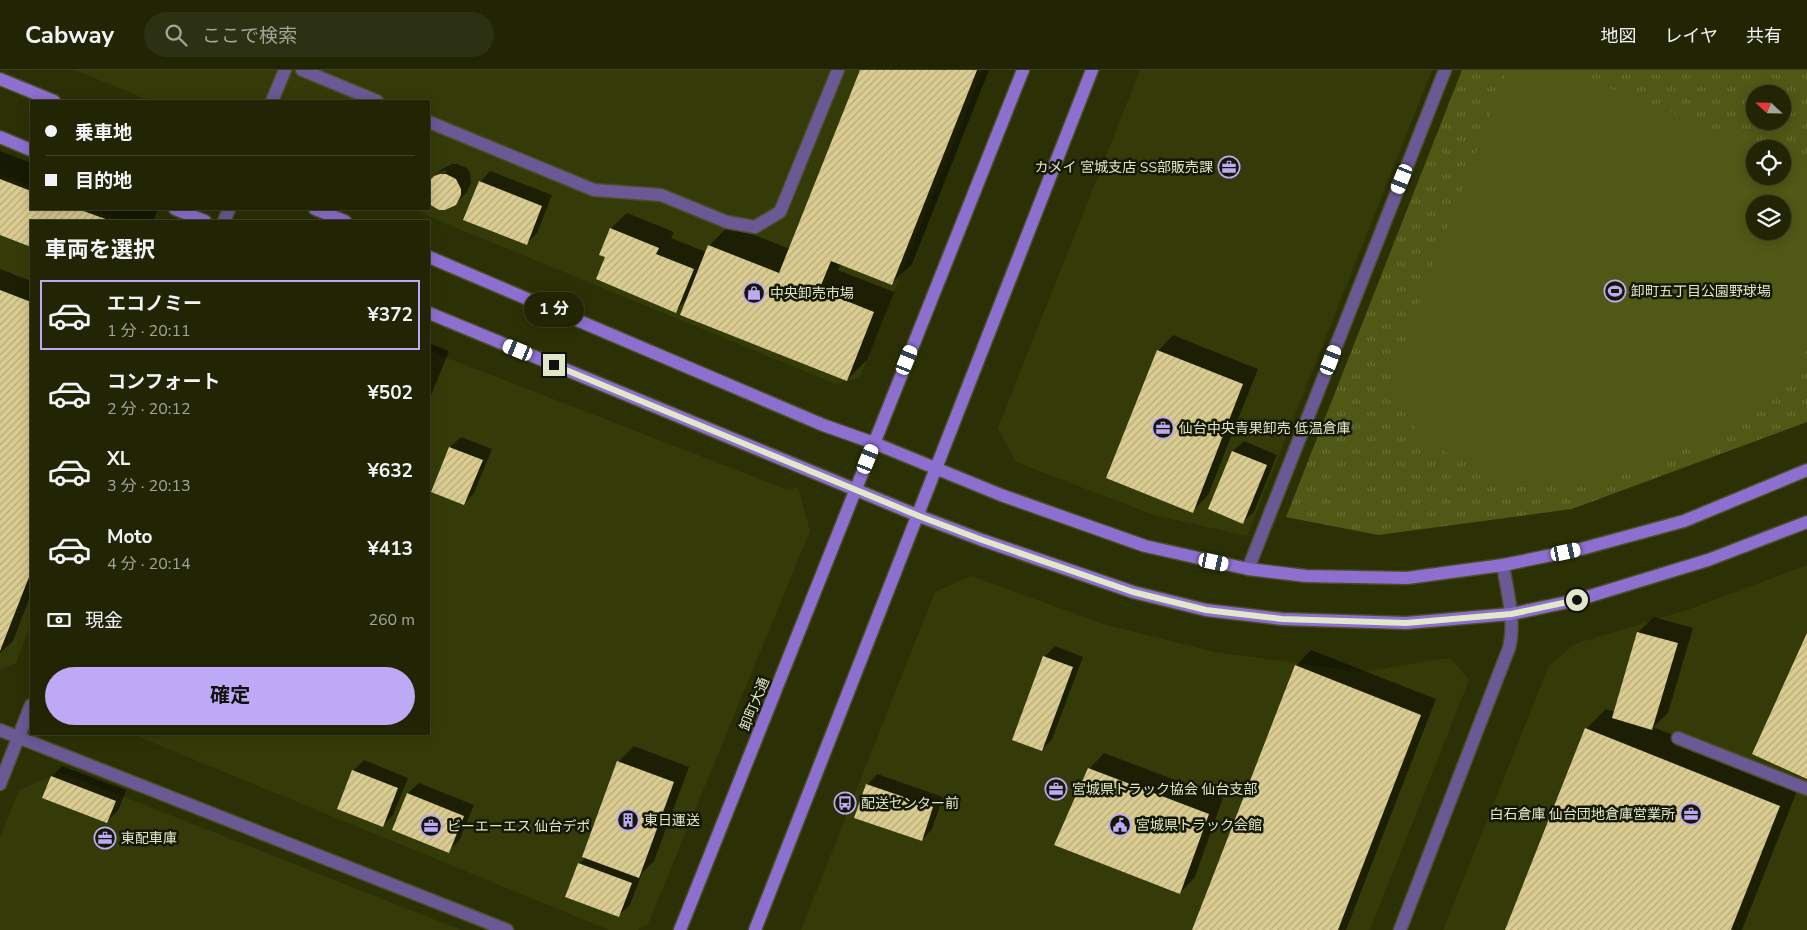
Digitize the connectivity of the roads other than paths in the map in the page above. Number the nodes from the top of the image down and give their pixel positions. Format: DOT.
graph roads {
  1 [pos="284,70"];
  2 [pos="302,70"];
  3 [pos="838,70"];
  4 [pos="1023,70"];
  5 [pos="1092,70"];
  6 [pos="1445,70"];
  7 [pos="0,79"];
  8 [pos="52,100"];
  9 [pos="272,100"];
  10 [pos="375,100"];
  11 [pos="430,122"];
  12 [pos="0,137"];
  13 [pos="30,150"];
  14 [pos="177,210"];
  15 [pos="318,210"];
  16 [pos="202,220"];
  17 [pos="342,220"];
  18 [pos="430,257"];
  19 [pos="430,313"];
  20 [pos="874,443"];
  21 [pos="937,470"];
  22 [pos="1807,470"];
  23 [pos="856,489"];
  24 [pos="919,516"];
  25 [pos="1807,522"];
  26 [pos="1503,565"];
  27 [pos="1248,570"];
  28 [pos="1511,614"];
  29 [pos="30,708"];
  30 [pos="0,730"];
  31 [pos="18,738"];
  32 [pos="1678,738"];
  33 [pos="0,784"];
  34 [pos="1807,789"];
  35 [pos="507,930"];
  36 [pos="680,930"];
  37 [pos="755,930"];
  38 [pos="1400,930"];
  1 -- 9 [label="street"];
  2 -- 10 [label="street"];
  3 -- 11 [label="street"];
  4 -- 20 [label="street, 卸町大通"];
  5 -- 21 [label="street"];
  6 -- 27 [label="street"];
  7 -- 8 [label="street"];
  12 -- 13 [label="street"];
  14 -- 16 [label="street"];
  15 -- 17 [label="street"];
  18 -- 20 [label="street"];
  19 -- 23 [label="street"];
  20 -- 21 [label="street"];
  20 -- 23 [label="street, 卸町大通"];
  21 -- 24 [label="street"];
  21 -- 27 [label="street"];
  22 -- 26 [label="street"];
  23 -- 24 [label="street"];
  23 -- 36 [label="street, 卸町大通"];
  24 -- 28 [label="street"];
  24 -- 37 [label="street"];
  25 -- 28 [label="street"];
  26 -- 27 [label="street"];
  26 -- 28 [label="street"];
  28 -- 38 [label="street"];
  29 -- 31 [label="street"];
  30 -- 31 [label="street"];
  31 -- 33 [label="street"];
  31 -- 35 [label="street"];
  32 -- 34 [label="street"];
}
